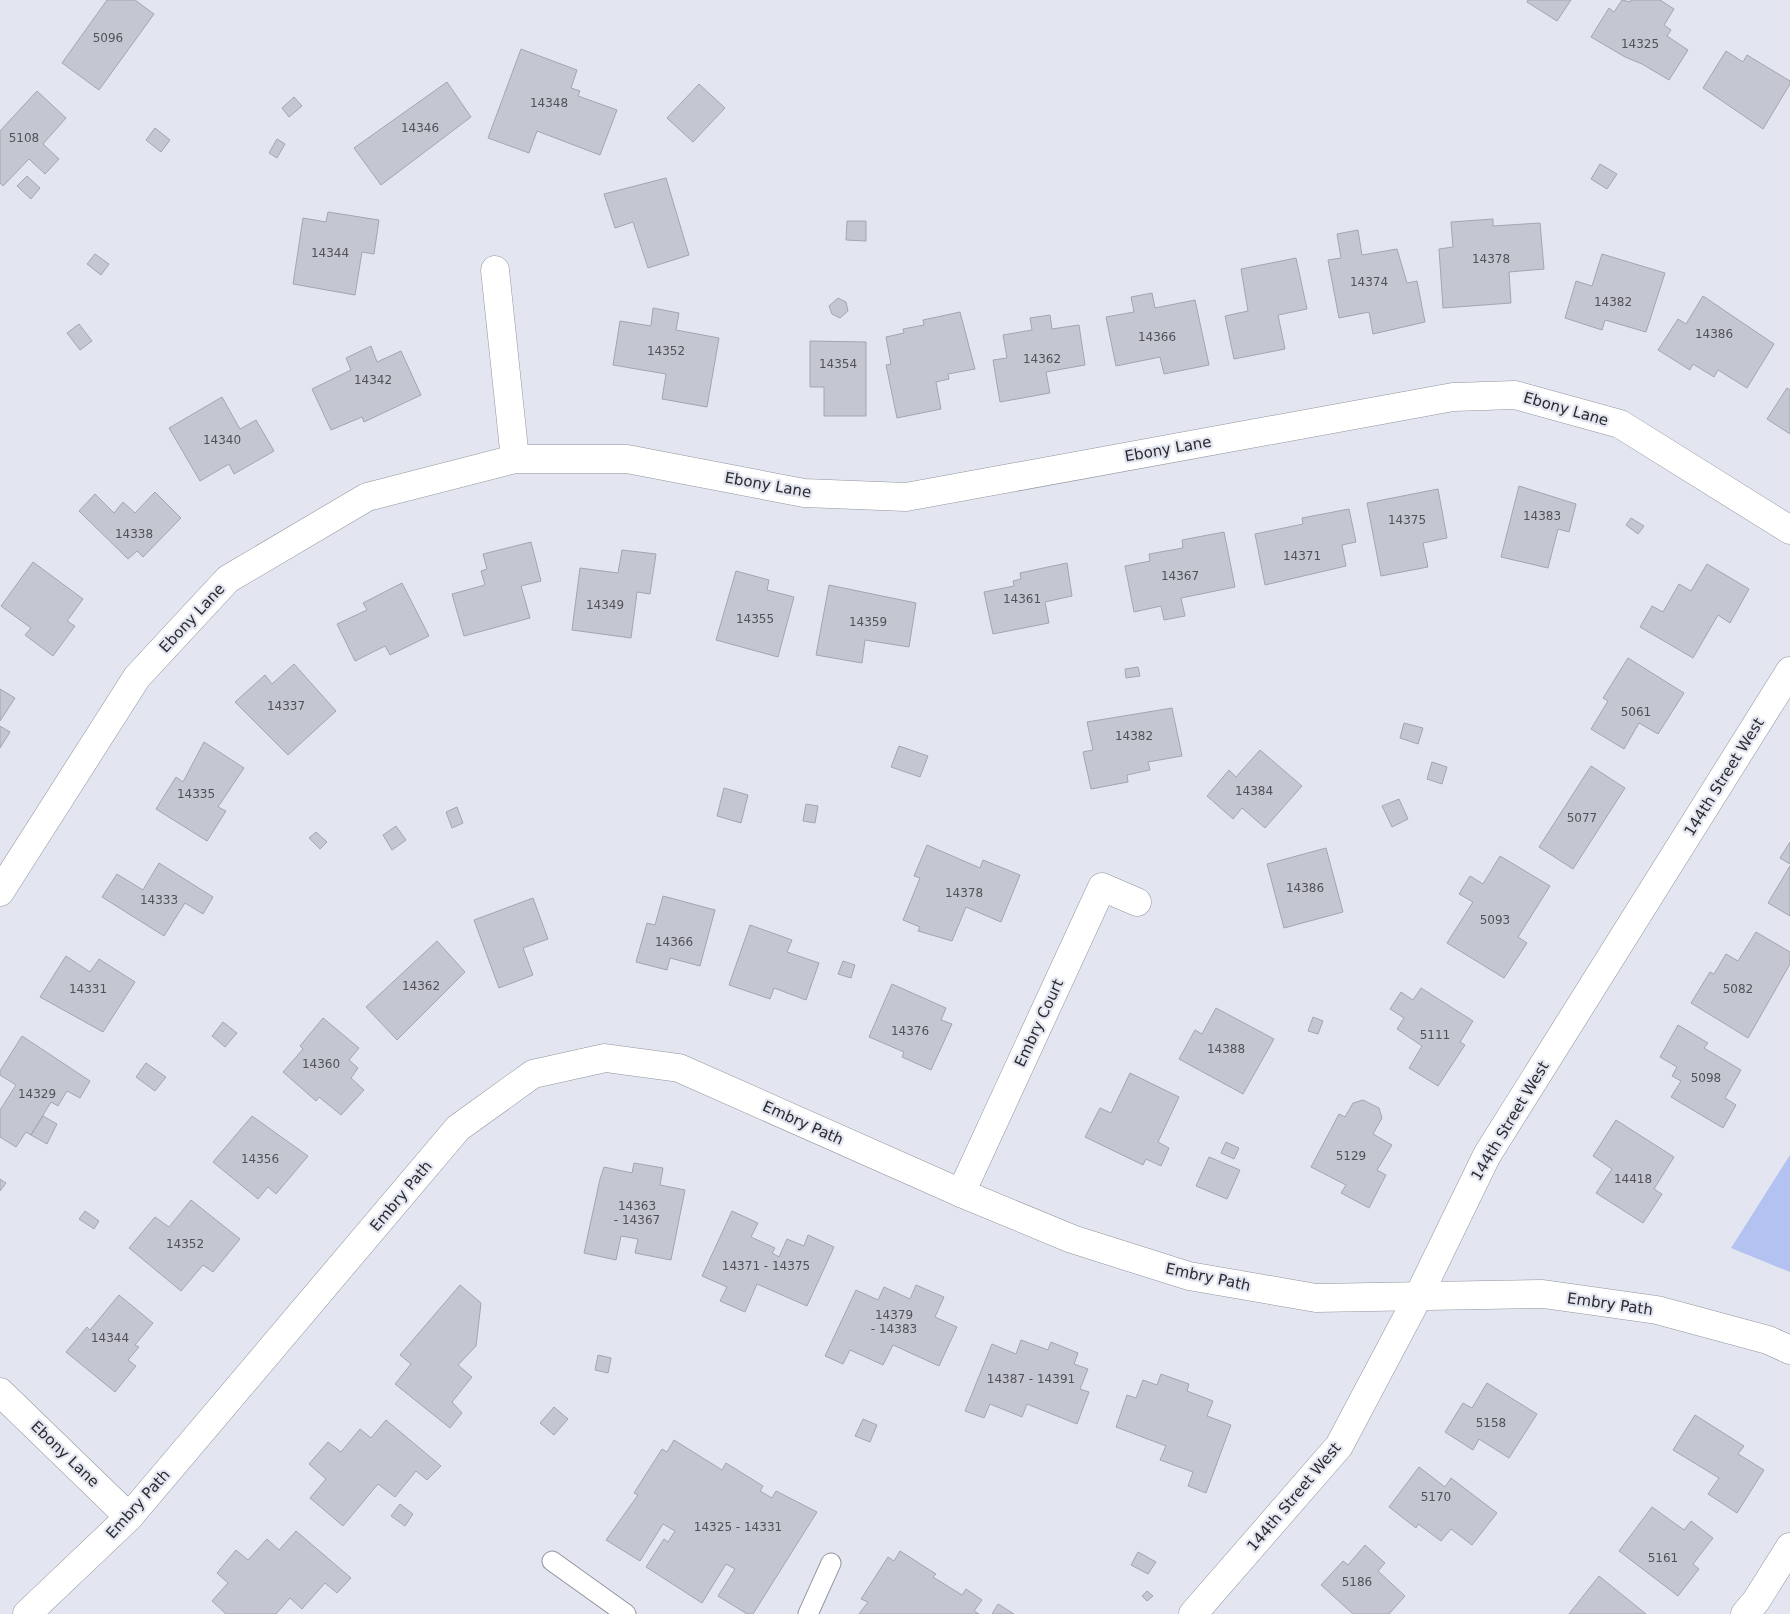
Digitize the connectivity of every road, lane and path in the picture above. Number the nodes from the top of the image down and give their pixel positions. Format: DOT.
graph roads {
  1 [pos="495,270"];
  2 [pos="514,459"];
  3 [pos="1790,530"];
  4 [pos="1790,671"];
  5 [pos="9,856"];
  6 [pos="0,892"];
  7 [pos="1137,902"];
  8 [pos="961,1193"];
  9 [pos="1419,1296"];
  10 [pos="1790,1350"];
  11 [pos="0,1392"];
  12 [pos="129,1517"];
  13 [pos="1790,1547"];
  14 [pos="552,1561"];
  15 [pos="831,1563"];
  16 [pos="27,1614"];
  17 [pos="626,1614"];
  18 [pos="808,1614"];
  19 [pos="1193,1614"];
  20 [pos="1745,1614"];
  1 -- 2 [label="street"];
  2 -- 3 [label="street, Ebony Lane"];
  2 -- 5 [label="street, Ebony Lane"];
  4 -- 9 [label="street, 144th Street West"];
  5 -- 6 [label="street, Ebony Lane"];
  7 -- 8 [label="street, Embry Court"];
  8 -- 9 [label="street, Embry Path"];
  8 -- 12 [label="street, Embry Path"];
  9 -- 10 [label="street, Embry Path"];
  9 -- 19 [label="street, 144th Street West"];
  11 -- 12 [label="street, Ebony Lane"];
  12 -- 16 [label="street, Embry Path"];
  13 -- 20 [label="street"];
  14 -- 17 [label="lane"];
  15 -- 18 [label="lane"];
}
